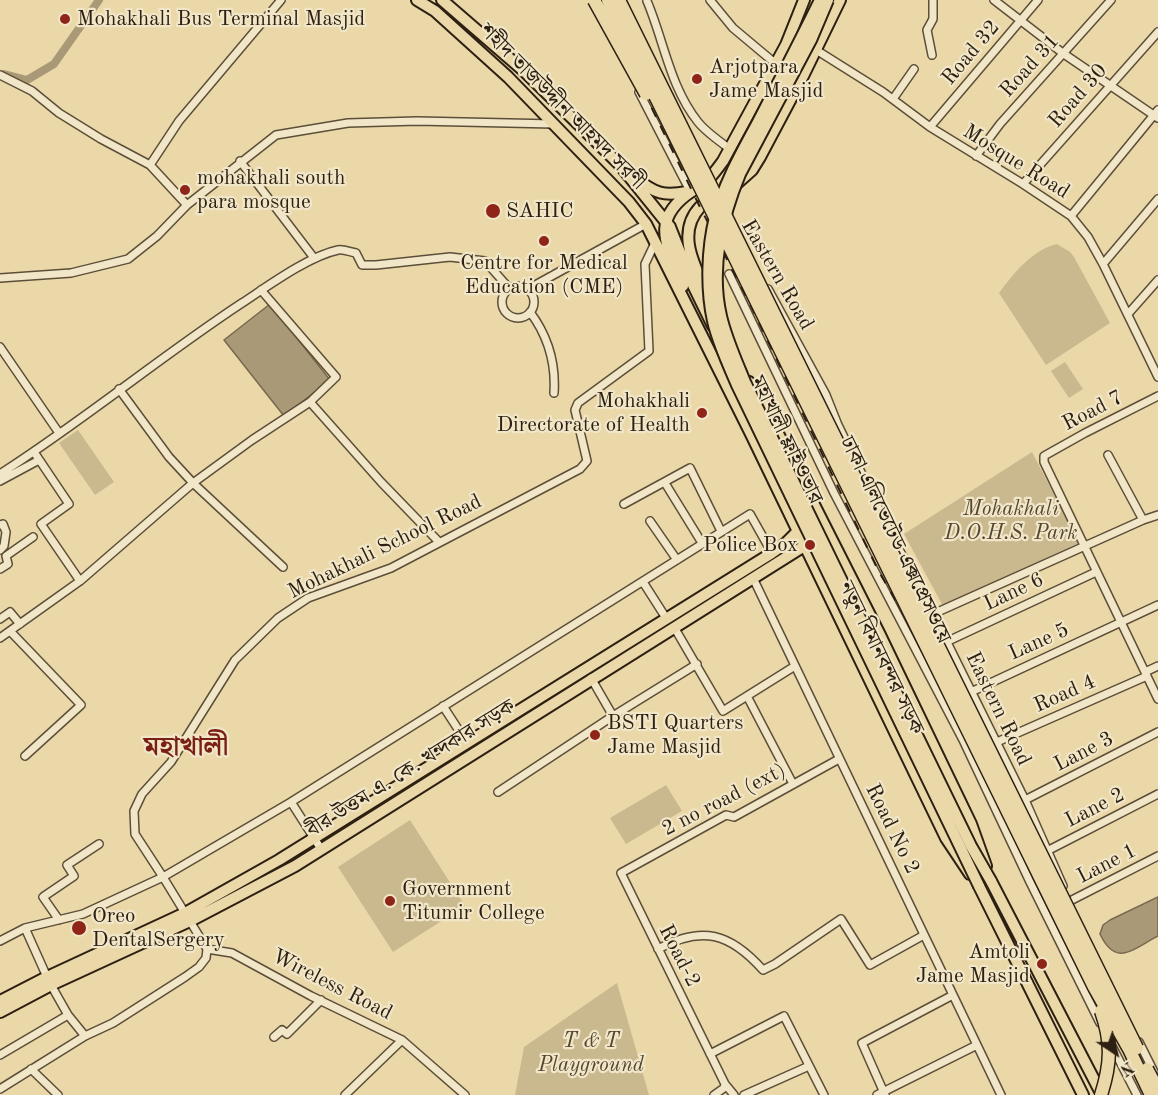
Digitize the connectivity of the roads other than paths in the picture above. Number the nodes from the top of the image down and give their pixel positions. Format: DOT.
graph roads {
  1 [pos="281,0"];
  2 [pos="417,0"];
  3 [pos="442,0"];
  4 [pos="593,0"];
  5 [pos="608,0"];
  6 [pos="616,0"];
  7 [pos="710,0"];
  8 [pos="804,0"];
  9 [pos="820,0"];
  10 [pos="828,0"];
  11 [pos="840,0"];
  12 [pos="933,0"];
  13 [pos="994,0"];
  14 [pos="1038,0"];
  15 [pos="1111,0"];
  16 [pos="647,1"];
  17 [pos="1019,21"];
  18 [pos="1158,32"];
  19 [pos="786,45"];
  20 [pos="816,49"];
  21 [pos="1064,54"];
  22 [pos="932,55"];
  23 [pos="776,64"];
  24 [pos="914,69"];
  25 [pos="0,75"];
  26 [pos="1110,84"];
  27 [pos="893,99"];
  28 [pos="1156,114"];
  29 [pos="666,121"];
  30 [pos="554,124"];
  31 [pos="930,127"];
  32 [pos="730,149"];
  33 [pos="976,156"];
  34 [pos="240,161"];
  35 [pos="150,165"];
  36 [pos="620,165"];
  37 [pos="1023,184"];
  38 [pos="694,189"];
  39 [pos="1158,199"];
  40 [pos="713,200"];
  41 [pos="187,205"];
  42 [pos="1071,216"];
  43 [pos="666,221"];
  44 [pos="650,234"];
  45 [pos="315,258"];
  46 [pos="1103,264"];
  47 [pos="729,274"];
  48 [pos="0,278"];
  49 [pos="1158,280"];
  50 [pos="509,288"];
  51 [pos="528,289"];
  52 [pos="261,290"];
  53 [pos="531,312"];
  54 [pos="1128,314"];
  55 [pos="0,347"];
  56 [pos="711,356"];
  57 [pos="1156,367"];
  58 [pos="1158,377"];
  59 [pos="119,389"];
  60 [pos="554,393"];
  61 [pos="1158,396"];
  62 [pos="760,398"];
  63 [pos="310,402"];
  64 [pos="59,433"];
  65 [pos="34,452"];
  66 [pos="1108,455"];
  67 [pos="39,460"];
  68 [pos="0,474"];
  69 [pos="0,481"];
  70 [pos="193,483"];
  71 [pos="665,483"];
  72 [pos="624,504"];
  73 [pos="816,509"];
  74 [pos="1158,515"];
  75 [pos="1143,520"];
  76 [pos="650,521"];
  77 [pos="0,525"];
  78 [pos="825,529"];
  79 [pos="721,531"];
  80 [pos="798,532"];
  81 [pos="33,537"];
  82 [pos="439,542"];
  83 [pos="702,543"];
  84 [pos="1084,545"];
  85 [pos="805,546"];
  86 [pos="0,550"];
  87 [pos="772,553"];
  88 [pos="677,560"];
  89 [pos="283,567"];
  90 [pos="0,569"];
  91 [pos="1096,572"];
  92 [pos="753,578"];
  93 [pos="80,581"];
  94 [pos="643,582"];
  95 [pos="1158,605"];
  96 [pos="933,614"];
  97 [pos="666,618"];
  98 [pos="0,619"];
  99 [pos="1121,623"];
  100 [pos="21,624"];
  101 [pos="674,627"];
  102 [pos="10,631"];
  103 [pos="0,638"];
  104 [pos="946,642"];
  105 [pos="697,664"];
  106 [pos="795,666"];
  107 [pos="1158,666"];
  108 [pos="1146,674"];
  109 [pos="591,678"];
  110 [pos="971,692"];
  111 [pos="747,696"];
  112 [pos="1158,699"];
  113 [pos="443,706"];
  114 [pos="613,716"];
  115 [pos="1158,732"];
  116 [pos="997,742"];
  117 [pos="467,744"];
  118 [pos="25,756"];
  119 [pos="839,759"];
  120 [pos="793,784"];
  121 [pos="498,792"];
  122 [pos="1158,794"];
  123 [pos="1025,800"];
  124 [pos="291,802"];
  125 [pos="314,838"];
  126 [pos="99,844"];
  127 [pos="321,849"];
  128 [pos="1047,851"];
  129 [pos="1158,856"];
  130 [pos="622,871"];
  131 [pos="163,877"];
  132 [pos="991,881"];
  133 [pos="979,886"];
  134 [pos="1070,901"];
  135 [pos="188,917"];
  136 [pos="59,920"];
  137 [pos="25,928"];
  138 [pos="924,935"];
  139 [pos="0,941"];
  140 [pos="207,949"];
  141 [pos="657,949"];
  142 [pos="49,981"];
  143 [pos="1094,987"];
  144 [pos="953,995"];
  145 [pos="321,1000"];
  146 [pos="0,1001"];
  147 [pos="0,1012"];
  148 [pos="68,1015"];
  149 [pos="85,1036"];
  150 [pos="274,1037"];
  151 [pos="402,1040"];
  152 [pos="977,1044"];
  153 [pos="710,1054"];
  154 [pos="0,1055"];
  155 [pos="809,1065"];
  156 [pos="31,1069"];
  157 [pos="1158,1079"];
  158 [pos="725,1084"];
  159 [pos="0,1089"];
  160 [pos="1158,1090"];
  161 [pos="882,1094"];
  162 [pos="58,1095"];
  163 [pos="345,1095"];
  164 [pos="465,1095"];
  165 [pos="714,1095"];
  166 [pos="734,1095"];
  167 [pos="744,1095"];
  168 [pos="824,1095"];
  169 [pos="1001,1095"];
  170 [pos="1083,1095"];
  171 [pos="1101,1095"];
  172 [pos="1137,1095"];
  173 [pos="1151,1095"];
  1 -- 35 [label="street"];
  2 -- 30 [label="main road, শহীদ তাজউদ্দীন আহমদ সরণী"];
  3 -- 36 [label="main road, শহীদ তাজউদ্দীন আহমদ সরণী"];
  4 -- 29 [label="highway, bridge"];
  4 -- 38 [label="street"];
  5 -- 29 [label="highway, ঢাকা এলিভেটেড এক্সপ্রেসওয়ে, bridge"];
  6 -- 38 [label="street"];
  6 -- 160 [label="highway, ঢাকা এলিভেটেড এক্সপ্রেসওয়ে, bridge"];
  7 -- 23 [label="street"];
  8 -- 19 [label="main road"];
  9 -- 133 [label="main road, মহাখালী ফ্লাইওভার, bridge"];
  10 -- 132 [label="main road, মহাখালী ফ্লাইওভার, bridge"];
  11 -- 20 [label="main road"];
  12 -- 22 [label="street"];
  13 -- 17 [label="street"];
  14 -- 17 [label="street, Road 32"];
  15 -- 21 [label="street, Road 31"];
  16 -- 32 [label="street"];
  17 -- 21 [label="street"];
  17 -- 31 [label="street, Road 32"];
  18 -- 26 [label="street, Road 30"];
  19 -- 20 [label="street, Mosque Road"];
  19 -- 23 [label="main road"];
  20 -- 27 [label="street, Mosque Road"];
  20 -- 40 [label="main road"];
  21 -- 26 [label="street"];
  21 -- 33 [label="street, Road 31"];
  23 -- 32 [label="main road"];
  24 -- 27 [label="street"];
  25 -- 35 [label="street"];
  26 -- 28 [label="street"];
  26 -- 37 [label="street, Road 30"];
  27 -- 31 [label="street, Mosque Road"];
  28 -- 42 [label="street"];
  29 -- 143 [label="highway, ঢাকা এলিভেটেড এক্সপ্রেসওয়ে, bridge"];
  30 -- 34 [label="street"];
  30 -- 44 [label="main road, শহীদ তাজউদ্দীন আহমদ সরণী"];
  31 -- 33 [label="street, Mosque Road"];
  32 -- 38 [label="main road"];
  33 -- 37 [label="street, Mosque Road"];
  34 -- 41 [label="street"];
  34 -- 45 [label="street"];
  35 -- 41 [label="street"];
  36 -- 38 [label="main road"];
  36 -- 43 [label="main road, শহীদ তাজউদ্দীন আহমদ সরণী"];
  37 -- 42 [label="street, Mosque Road"];
  38 -- 43 [label="main road"];
  39 -- 46 [label="street"];
  40 -- 62 [label="main road"];
  40 -- 96 [label="street, Eastern Road"];
  41 -- 48 [label="street"];
  42 -- 46 [label="street, Mosque Road"];
  43 -- 56 [label="main road"];
  43 -- 62 [label="main road, শহীদ তাজউদ্দীন আহমদ সরণী"];
  44 -- 51 [label="street"];
  44 -- 56 [label="main road, নতুন বিমানবন্দর সড়ক"];
  44 -- 82 [label="street, Mohakhali School Road"];
  45 -- 50 [label="street"];
  45 -- 52 [label="street"];
  46 -- 54 [label="street, Mosque Road"];
  47 -- 172 [label="street"];
  49 -- 54 [label="street"];
  50 -- 51 [label="street"];
  50 -- 53 [label="street"];
  51 -- 53 [label="street"];
  52 -- 59 [label="street"];
  52 -- 63 [label="street"];
  53 -- 60 [label="street"];
  54 -- 57 [label="street, Mosque Road"];
  55 -- 64 [label="street"];
  56 -- 80 [label="main road, নতুন বিমানবন্দর সড়ক"];
  57 -- 58 [label="street, Mosque Road"];
  59 -- 64 [label="street"];
  59 -- 70 [label="street"];
  61 -- 84 [label="street, Road 7"];
  62 -- 73 [label="main road, নতুন বিমানবন্দর সড়ক"];
  63 -- 70 [label="street"];
  63 -- 82 [label="street"];
  64 -- 65 [label="street"];
  65 -- 67 [label="street"];
  65 -- 68 [label="street"];
  66 -- 75 [label="street"];
  67 -- 69 [label="street"];
  67 -- 93 [label="street"];
  70 -- 89 [label="street"];
  70 -- 93 [label="street"];
  71 -- 72 [label="street"];
  71 -- 79 [label="street"];
  71 -- 83 [label="street"];
  73 -- 78 [label="main road, নতুন বিমানবন্দর সড়ক"];
  73 -- 80 [label="main road, বীর উত্তম এ. কে. খন্দকার সড়ক"];
  74 -- 75 [label="street"];
  75 -- 84 [label="street"];
  76 -- 88 [label="street"];
  77 -- 86 [label="street"];
  78 -- 85 [label="main road, বীর উত্তম এ. কে. খন্দকার সড়ক"];
  78 -- 132 [label="main road, নতুন বিমানবন্দর সড়ক"];
  79 -- 83 [label="street"];
  79 -- 87 [label="street"];
  80 -- 85 [label="main road, নতুন বিমানবন্দর সড়ক"];
  80 -- 87 [label="main road, বীর উত্তম এ. কে. খন্দকার সড়ক"];
  81 -- 90 [label="street"];
  82 -- 131 [label="street, Mohakhali School Road"];
  83 -- 88 [label="street"];
  84 -- 91 [label="street"];
  84 -- 96 [label="street"];
  85 -- 92 [label="main road, বীর উত্তম এ. কে. খন্দকার সড়ক"];
  85 -- 133 [label="main road, নতুন বিমানবন্দর সড়ক"];
  87 -- 97 [label="main road, বীর উত্তম এ. কে. খন্দকার সড়ক"];
  88 -- 94 [label="street"];
  91 -- 99 [label="street"];
  91 -- 104 [label="street, Lane 6"];
  92 -- 101 [label="main road, বীর উত্তম এ. কে. খন্দকার সড়ক"];
  92 -- 106 [label="street, Road No 2"];
  93 -- 100 [label="street"];
  94 -- 97 [label="street"];
  94 -- 113 [label="street"];
  95 -- 99 [label="street, Lane 5"];
  96 -- 104 [label="street, Eastern Road"];
  97 -- 117 [label="main road, বীর উত্তম এ. কে. খন্দকার সড়ক"];
  98 -- 100 [label="street"];
  99 -- 108 [label="street"];
  99 -- 110 [label="street, Lane 5"];
  100 -- 102 [label="street"];
  101 -- 105 [label="street"];
  101 -- 109 [label="main road, বীর উত্তম এ. কে. খন্দকার সড়ক"];
  102 -- 103 [label="street"];
  102 -- 118 [label="street"];
  104 -- 110 [label="street, Eastern Road"];
  105 -- 111 [label="street"];
  105 -- 114 [label="street"];
  106 -- 111 [label="street"];
  106 -- 119 [label="street, Road No 2"];
  107 -- 108 [label="street, Road 4"];
  108 -- 112 [label="street"];
  108 -- 116 [label="street, Road 4"];
  109 -- 114 [label="street"];
  109 -- 127 [label="main road, বীর উত্তম এ. কে. খন্দকার সড়ক"];
  110 -- 116 [label="street, Eastern Road"];
  111 -- 120 [label="street"];
  113 -- 117 [label="street"];
  113 -- 124 [label="street"];
  114 -- 121 [label="street"];
  115 -- 123 [label="street, Lane 3"];
  116 -- 123 [label="street, Eastern Road"];
  117 -- 125 [label="main road, বীর উত্তম এ. কে. খন্দকার সড়ক"];
  119 -- 120 [label="street, 2 no road (ext)"];
  119 -- 138 [label="street, Road No 2"];
  120 -- 130 [label="street, 2 no road (ext)"];
  122 -- 128 [label="street, Lane 2"];
  123 -- 128 [label="street, Eastern Road"];
  124 -- 125 [label="street"];
  124 -- 131 [label="street"];
  125 -- 127 [label="street"];
  125 -- 135 [label="main road, বীর উত্তম এ. কে. খন্দকার সড়ক"];
  126 -- 136 [label="street"];
  127 -- 135 [label="main road, বীর উত্তম এ. কে. খন্দকার সড়ক"];
  128 -- 134 [label="street, Eastern Road"];
  129 -- 134 [label="street, Lane 1"];
  130 -- 141 [label="street, Road-2"];
  131 -- 135 [label="street, Mohakhali School Road"];
  131 -- 136 [label="street"];
  132 -- 171 [label="main road, নতুন বিমানবন্দর সড়ক"];
  133 -- 170 [label="main road, নতুন বিমানবন্দর সড়ক"];
  134 -- 157 [label="street, Eastern Road"];
  135 -- 140 [label="street"];
  135 -- 142 [label="main road, বীর উত্তম এ. কে. খন্দকার সড়ক"];
  136 -- 137 [label="street"];
  137 -- 139 [label="street"];
  137 -- 142 [label="street"];
  138 -- 141 [label="street"];
  138 -- 144 [label="street, Road No 2"];
  140 -- 145 [label="street, Wireless Road"];
  140 -- 149 [label="street"];
  141 -- 153 [label="street, Road-2"];
  142 -- 146 [label="main road, বীর উত্তম এ. কে. খন্দকার সড়ক"];
  142 -- 147 [label="main road, বীর উত্তম এ. কে. খন্দকার সড়ক"];
  142 -- 148 [label="street"];
  143 -- 171 [label="highway, bridge"];
  143 -- 173 [label="highway, ঢাকা এলিভেটেড এক্সপ্রেসওয়ে, bridge"];
  144 -- 152 [label="street, Road No 2"];
  144 -- 161 [label="street"];
  145 -- 150 [label="street"];
  145 -- 151 [label="street, Wireless Road"];
  148 -- 149 [label="street"];
  148 -- 154 [label="street"];
  149 -- 156 [label="street"];
  151 -- 163 [label="street"];
  151 -- 164 [label="street, Wireless Road"];
  152 -- 161 [label="street"];
  152 -- 169 [label="street, Road No 2"];
  153 -- 155 [label="street"];
  153 -- 158 [label="street, Road-2"];
  155 -- 167 [label="street"];
  155 -- 168 [label="street"];
  156 -- 159 [label="street"];
  156 -- 162 [label="street"];
  158 -- 165 [label="street"];
  158 -- 166 [label="street, Road-2"];
}
